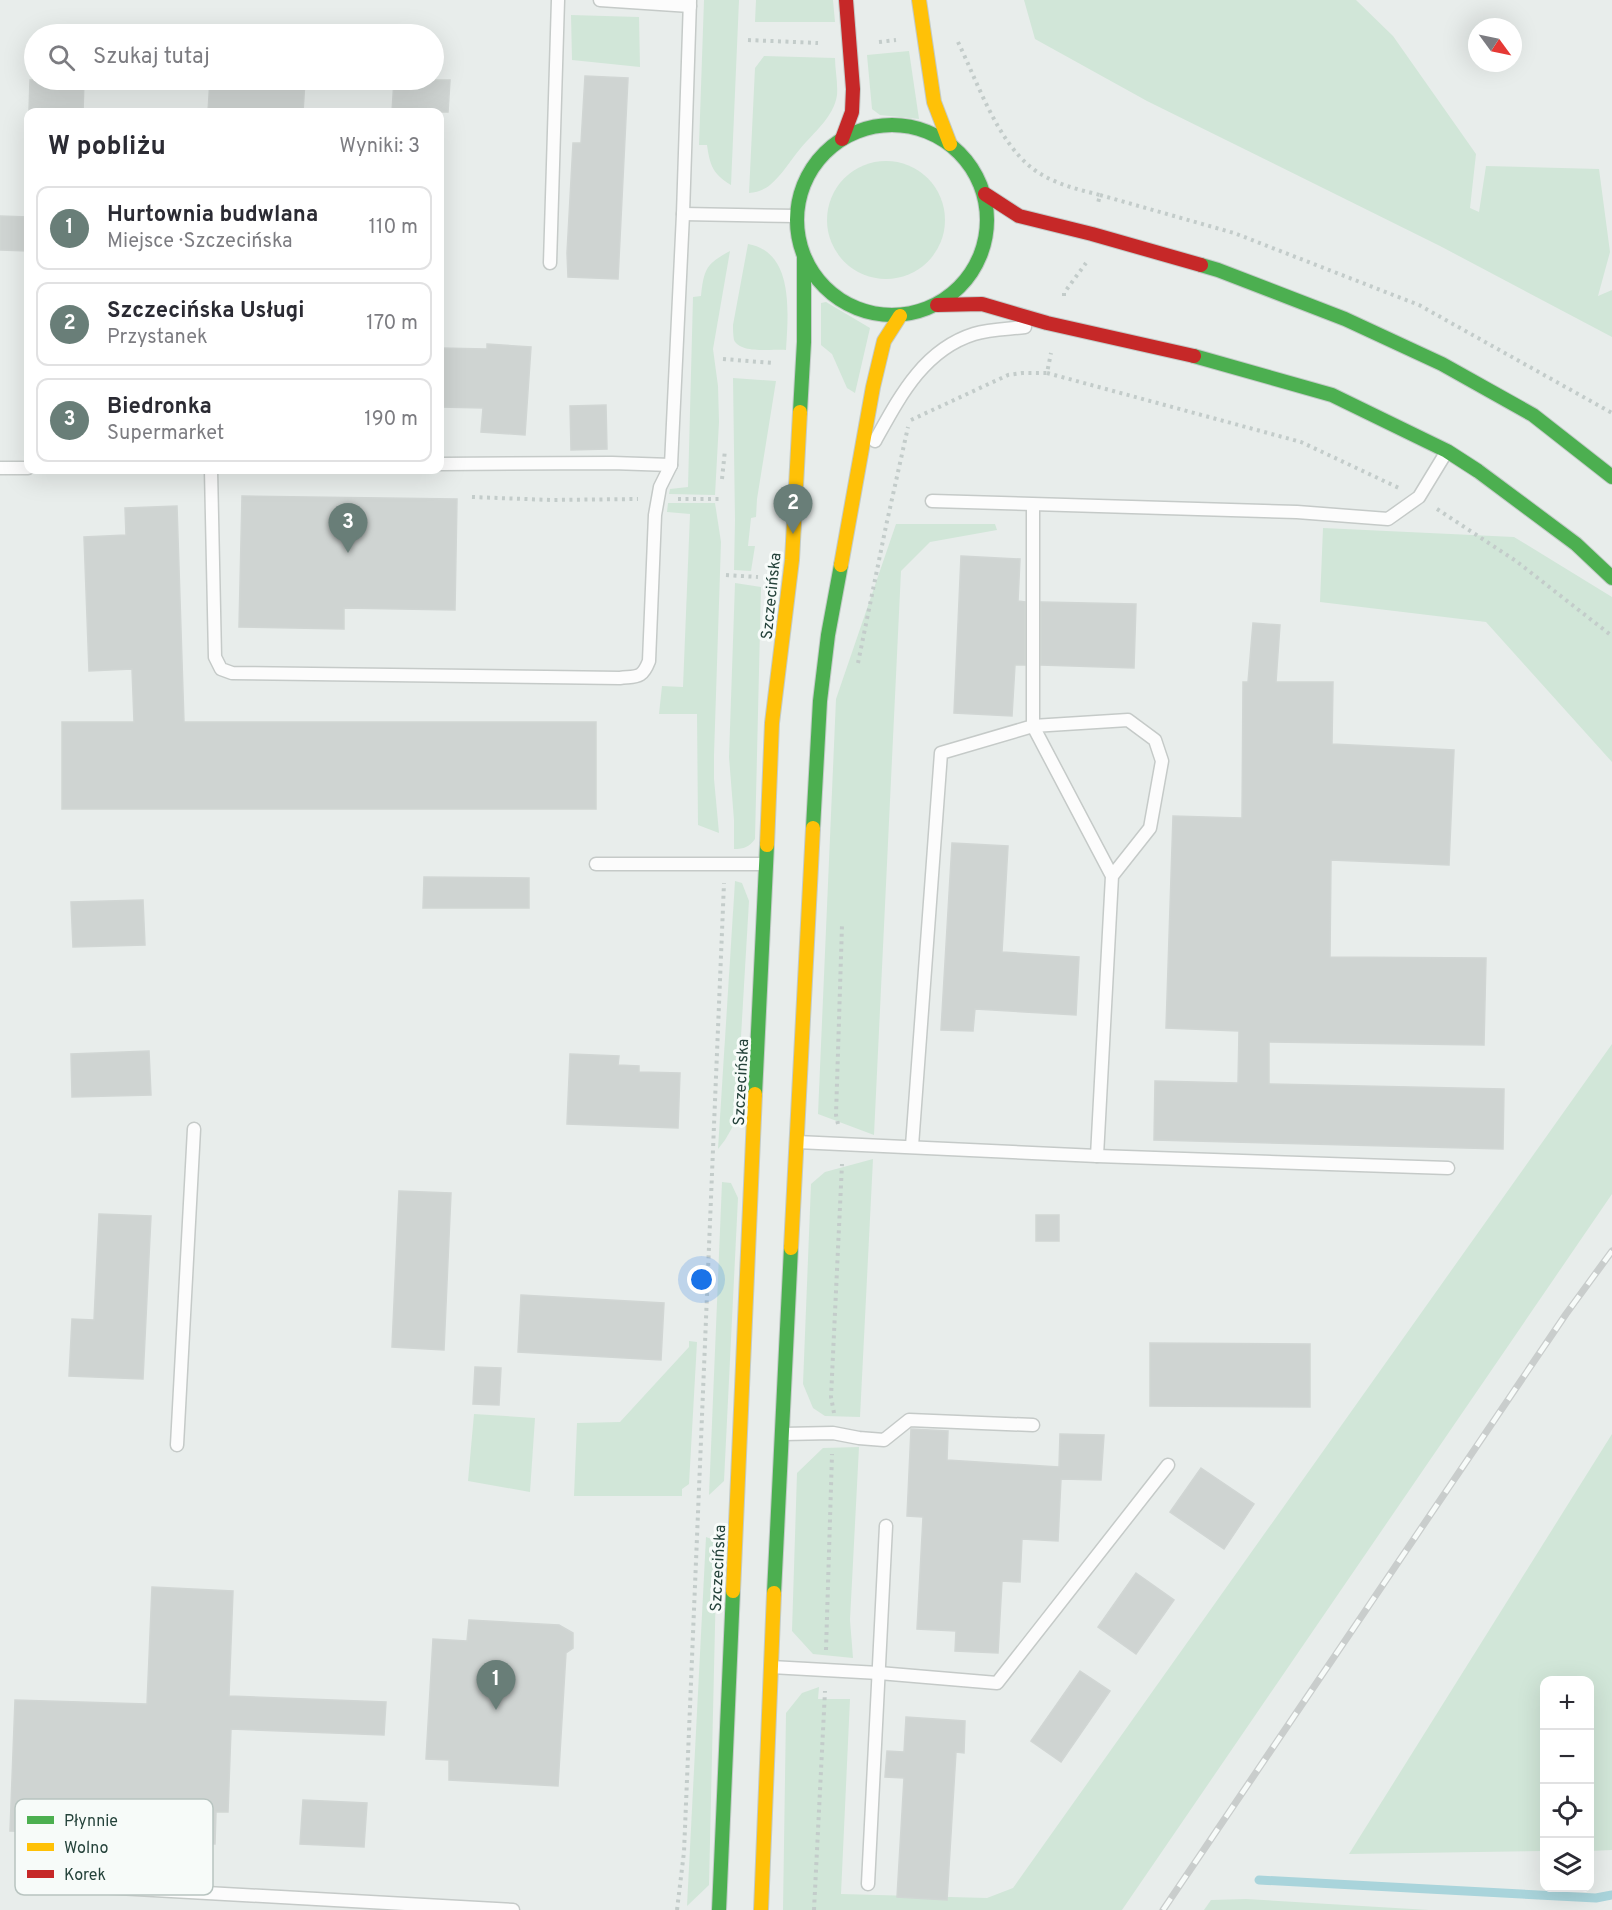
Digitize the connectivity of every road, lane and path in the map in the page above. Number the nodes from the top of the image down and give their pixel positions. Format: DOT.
graph roads {
  1 [pos="558,0"];
  2 [pos="600,0"];
  3 [pos="846,0"];
  4 [pos="919,0"];
  5 [pos="690,3"];
  6 [pos="925,38"];
  7 [pos="748,40"];
  8 [pos="958,40"];
  9 [pos="850,44"];
  10 [pos="842,139"];
  11 [pos="950,144"];
  12 [pos="985,194"];
  13 [pos="683,214"];
  14 [pos="797,216"];
  15 [pos="1092,234"];
  16 [pos="804,257"];
  17 [pos="550,263"];
  18 [pos="937,305"];
  19 [pos="900,316"];
  20 [pos="1052,324"];
  21 [pos="723,359"];
  22 [pos="803,365"];
  23 [pos="1047,374"];
  24 [pos="889,417"];
  25 [pos="725,450"];
  26 [pos="1447,451"];
  27 [pos="444,464"];
  28 [pos="671,465"];
  29 [pos="0,468"];
  30 [pos="24,468"];
  31 [pos="858,471"];
  32 [pos="211,474"];
  33 [pos="1612,477"];
  34 [pos="722,479"];
  35 [pos="472,496"];
  36 [pos="1419,497"];
  37 [pos="658,499"];
  38 [pos="723,499"];
  39 [pos="932,501"];
  40 [pos="1033,505"];
  41 [pos="1612,579"];
  42 [pos="1612,636"];
  43 [pos="1033,726"];
  44 [pos="596,864"];
  45 [pos="767,864"];
  46 [pos="1112,876"];
  47 [pos="724,878"];
  48 [pos="194,1129"];
  49 [pos="796,1142"];
  50 [pos="912,1146"];
  51 [pos="1097,1156"];
  52 [pos="1448,1168"];
  53 [pos="1033,1425"];
  54 [pos="783,1434"];
  55 [pos="177,1445"];
  56 [pos="1168,1465"];
  57 [pos="886,1526"];
  58 [pos="770,1667"];
  59 [pos="879,1672"];
  60 [pos="868,1884"];
  61 [pos="213,1893"];
  62 [pos="513,1910"];
  63 [pos="677,1910"];
  64 [pos="719,1910"];
  65 [pos="761,1910"];
  1 -- 17 [label="lane"];
  2 -- 5 [label="lane"];
  3 -- 9 [label="main road"];
  4 -- 6 [label="main road"];
  5 -- 13 [label="lane"];
  6 -- 9 [label="path"];
  6 -- 11 [label="main road"];
  7 -- 9 [label="path"];
  8 -- 15 [label="path"];
  9 -- 10 [label="main road"];
  10 -- 11 [label="main road"];
  10 -- 14 [label="main road"];
  11 -- 12 [label="main road"];
  12 -- 15 [label="main road"];
  12 -- 18 [label="main road"];
  13 -- 14 [label="lane"];
  13 -- 28 [label="lane"];
  14 -- 16 [label="main road"];
  15 -- 20 [label="path"];
  15 -- 33 [label="main road"];
  16 -- 19 [label="main road"];
  16 -- 22 [label="main road, Szczecińska"];
  18 -- 19 [label="main road"];
  18 -- 20 [label="main road"];
  19 -- 31 [label="main road"];
  20 -- 23 [label="path"];
  20 -- 24 [label="lane"];
  20 -- 26 [label="main road"];
  21 -- 22 [label="path"];
  22 -- 45 [label="main road, Szczecińska"];
  23 -- 24 [label="path"];
  23 -- 36 [label="path"];
  24 -- 31 [label="lane"];
  25 -- 34 [label="path"];
  26 -- 36 [label="lane"];
  26 -- 41 [label="main road"];
  27 -- 28 [label="lane"];
  28 -- 37 [label="lane"];
  29 -- 30 [label="lane"];
  31 -- 49 [label="main road"];
  32 -- 37 [label="lane"];
  35 -- 37 [label="path"];
  36 -- 40 [label="lane"];
  36 -- 42 [label="path"];
  37 -- 38 [label="path"];
  39 -- 40 [label="lane"];
  40 -- 43 [label="lane"];
  43 -- 46 [label="lane"];
  43 -- 46 [label="lane"];
  43 -- 50 [label="lane"];
  44 -- 45 [label="lane"];
  45 -- 64 [label="main road, Szczecińska"];
  46 -- 51 [label="lane"];
  47 -- 63 [label="path"];
  48 -- 55 [label="lane"];
  49 -- 50 [label="lane"];
  49 -- 54 [label="main road"];
  50 -- 51 [label="lane"];
  51 -- 52 [label="lane"];
  53 -- 54 [label="lane"];
  54 -- 58 [label="main road"];
  56 -- 59 [label="lane"];
  57 -- 59 [label="lane"];
  58 -- 59 [label="lane"];
  58 -- 65 [label="main road"];
  59 -- 60 [label="lane"];
  61 -- 62 [label="lane"];
}
